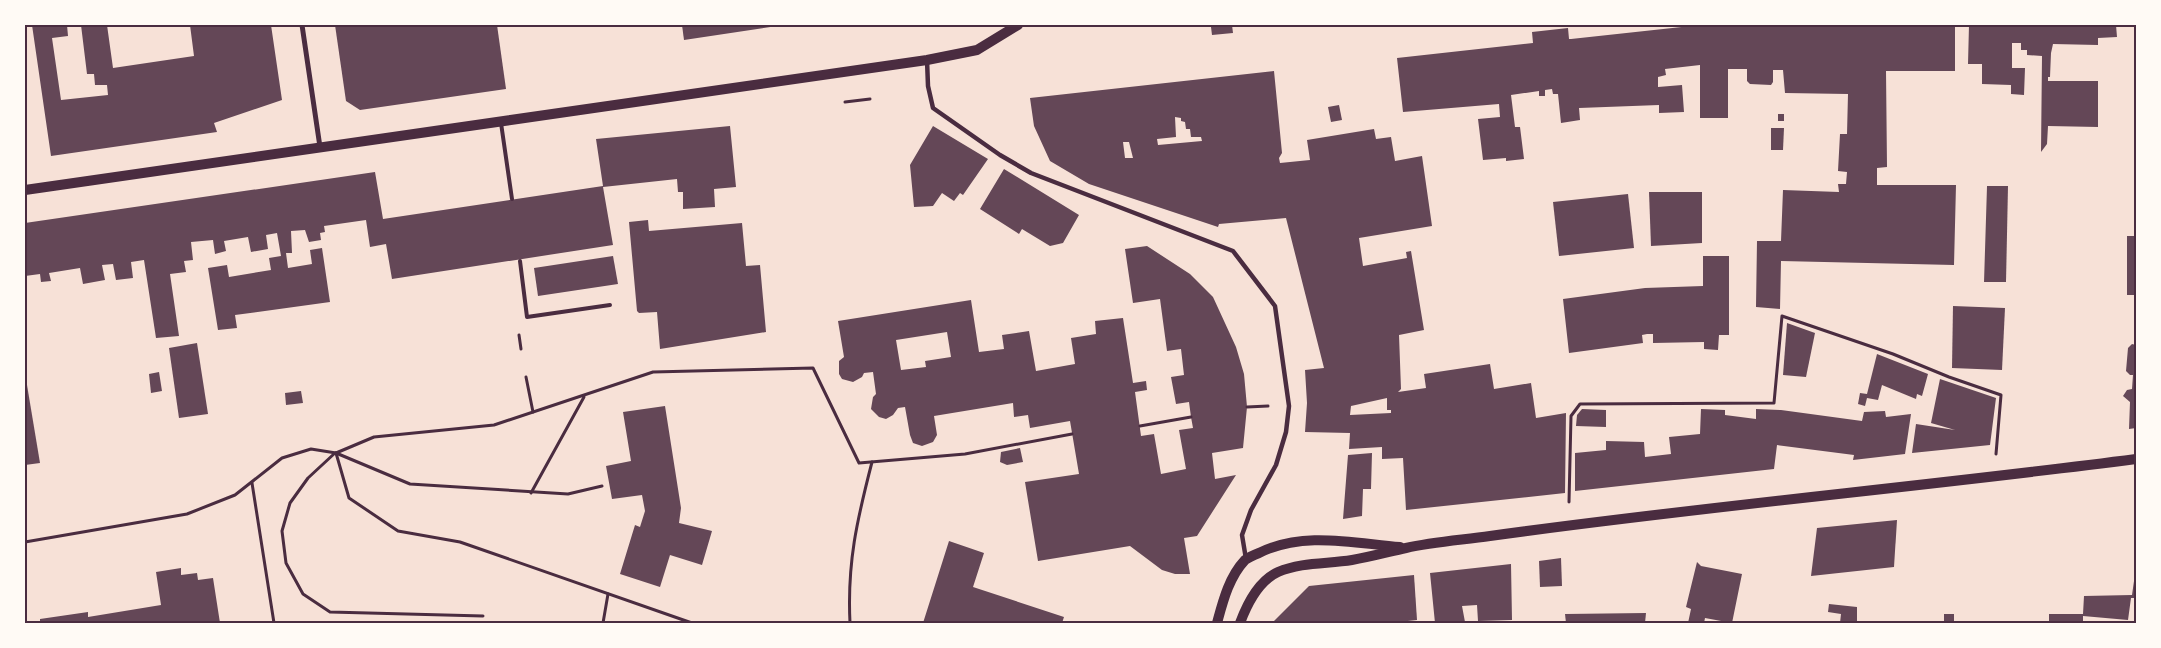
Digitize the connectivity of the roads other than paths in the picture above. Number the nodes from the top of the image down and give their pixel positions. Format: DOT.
graph roads {
  1 [pos="302,25"];
  2 [pos="1018,25"];
  3 [pos="926,60"];
  4 [pos="501,121"];
  5 [pos="320,146"];
  6 [pos="25,190"];
  7 [pos="512,198"];
  8 [pos="520,261"];
  9 [pos="610,305"];
  10 [pos="2136,459"];
  11 [pos="1408,547"];
  12 [pos="1246,558"];
  13 [pos="1217,623"];
  14 [pos="1240,623"];
  1 -- 5 [label="street"];
  2 -- 3 [label="main road"];
  3 -- 4 [label="main road"];
  3 -- 12 [label="street"];
  4 -- 5 [label="main road"];
  4 -- 7 [label="lane"];
  5 -- 6 [label="main road"];
  8 -- 9 [label="lane"];
  10 -- 11 [label="main road"];
  11 -- 12 [label="main road"];
  11 -- 14 [label="main road"];
  12 -- 13 [label="main road"];
}
